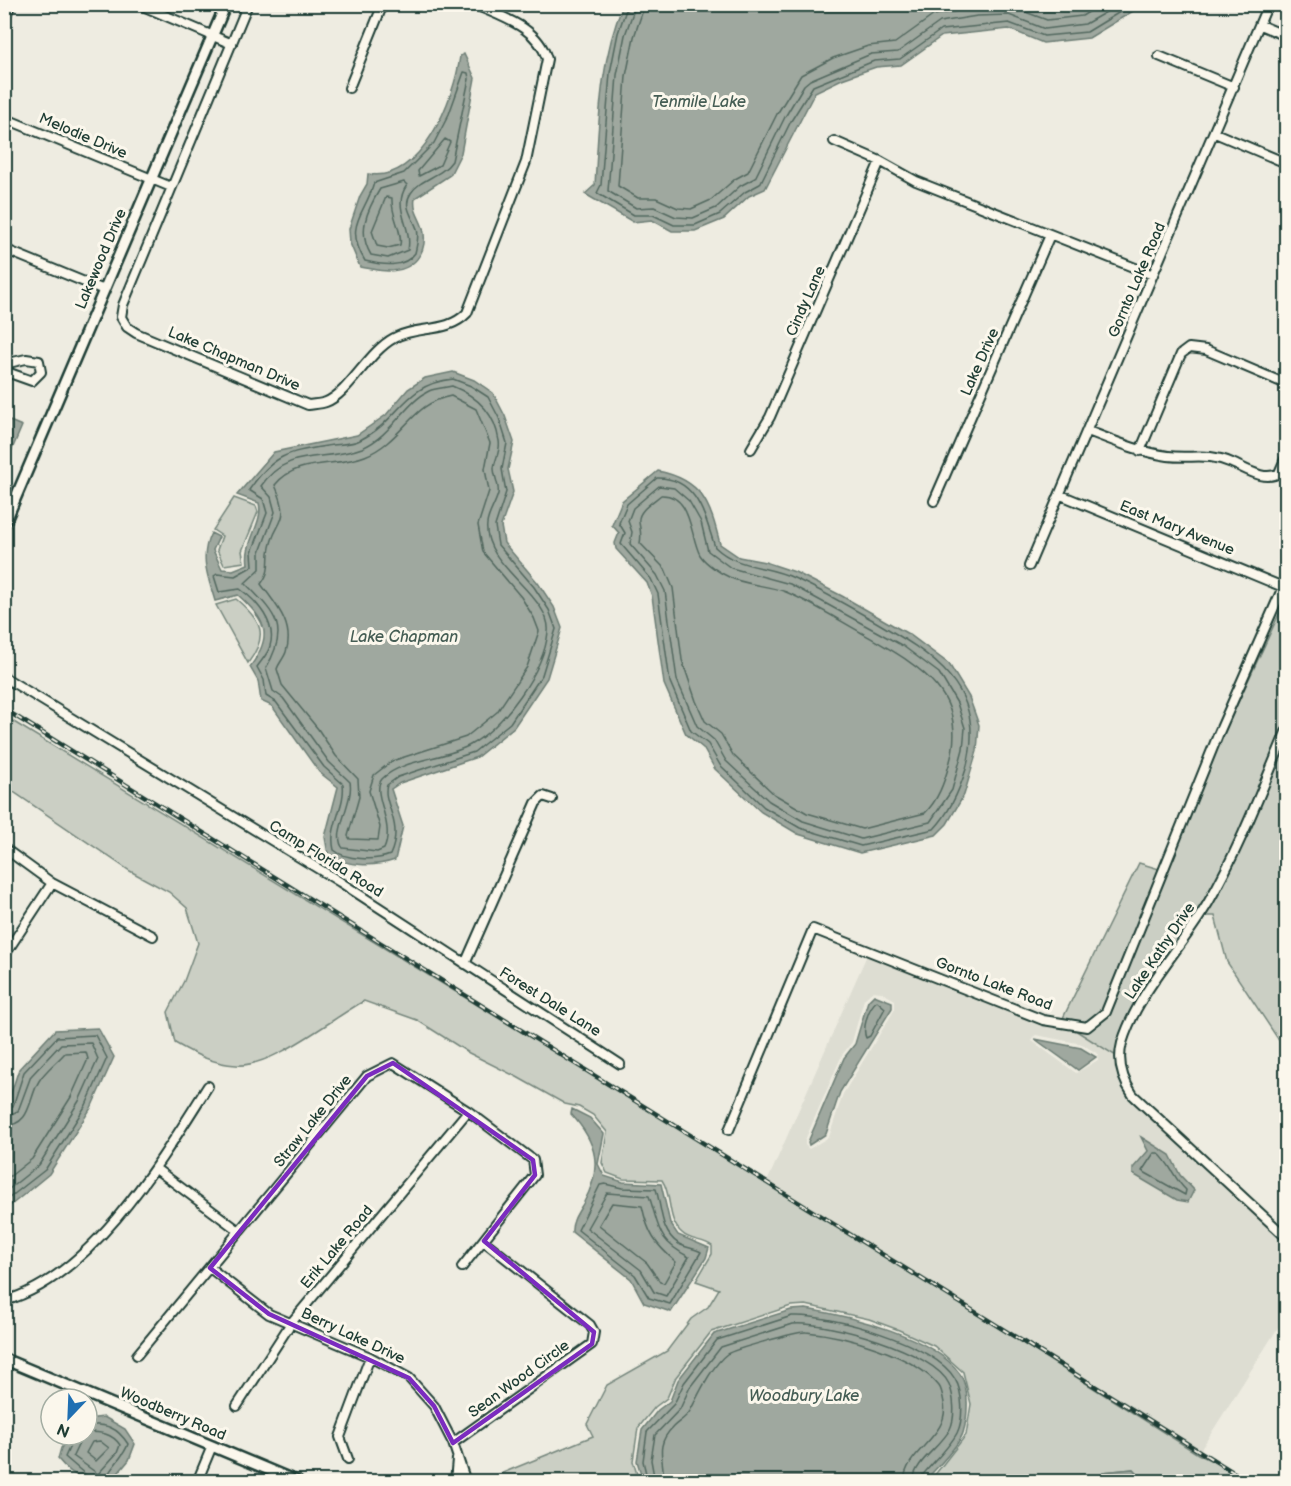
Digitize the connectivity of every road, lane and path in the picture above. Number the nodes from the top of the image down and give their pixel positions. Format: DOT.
graph roads {
  1 [pos="11,4"];
  2 [pos="138,4"];
  3 [pos="226,4"];
  4 [pos="248,4"];
  5 [pos="383,4"];
  6 [pos="473,4"];
  7 [pos="1268,4"];
  8 [pos="4,19"];
  9 [pos="1260,25"];
  10 [pos="212,36"];
  11 [pos="1287,36"];
  12 [pos="232,44"];
  13 [pos="1159,56"];
  14 [pos="1234,87"];
  15 [pos="349,88"];
  16 [pos="4,118"];
  17 [pos="1215,133"];
  18 [pos="834,141"];
  19 [pos="880,161"];
  20 [pos="1287,163"];
  21 [pos="151,179"];
  22 [pos="171,187"];
  23 [pos="1050,234"];
  24 [pos="4,249"];
  25 [pos="1154,275"];
  26 [pos="104,290"];
  27 [pos="4,364"];
  28 [pos="4,371"];
  29 [pos="1287,384"];
  30 [pos="1088,431"];
  31 [pos="751,449"];
  32 [pos="1140,450"];
  33 [pos="1287,457"];
  34 [pos="1061,495"];
  35 [pos="934,501"];
  36 [pos="5,521"];
  37 [pos="1029,566"];
  38 [pos="1283,587"];
  39 [pos="4,677"];
  40 [pos="1287,732"];
  41 [pos="552,799"];
  42 [pos="4,848"];
  43 [pos="52,883"];
  44 [pos="153,936"];
  45 [pos="4,956"];
  46 [pos="465,964"];
  47 [pos="620,1064"];
  48 [pos="208,1086"];
  49 [pos="468,1111"];
  50 [pos="729,1130"];
  51 [pos="156,1169"];
  52 [pos="239,1231"];
  53 [pos="1287,1237"];
  54 [pos="484,1241"];
  55 [pos="210,1268"];
  56 [pos="462,1268"];
  57 [pos="4,1301"];
  58 [pos="291,1323"];
  59 [pos="137,1355"];
  60 [pos="370,1357"];
  61 [pos="4,1359"];
  62 [pos="237,1406"];
  63 [pos="453,1443"];
  64 [pos="212,1446"];
  65 [pos="457,1454"];
  66 [pos="348,1459"];
  67 [pos="197,1482"];
  68 [pos="298,1482"];
  69 [pos="455,1482"];
  70 [pos="466,1482"];
  1 -- 8 [label="street"];
  2 -- 10 [label="street"];
  3 -- 10 [label="street, Lakewood Drive"];
  4 -- 12 [label="street, Lake Chapman Drive"];
  5 -- 15 [label="street"];
  6 -- 22 [label="street, Lake Chapman Drive"];
  7 -- 9 [label="street, Gornto Lake Road"];
  9 -- 11 [label="street"];
  9 -- 14 [label="street, Gornto Lake Road"];
  10 -- 12 [label="street"];
  10 -- 21 [label="street, Lakewood Drive"];
  12 -- 22 [label="street, Lake Chapman Drive"];
  13 -- 14 [label="street"];
  14 -- 17 [label="street, Gornto Lake Road"];
  16 -- 21 [label="street, Melodie Drive"];
  17 -- 20 [label="street"];
  17 -- 25 [label="street, Gornto Lake Road"];
  18 -- 19 [label="street"];
  19 -- 23 [label="street"];
  19 -- 31 [label="street, Cindy Lane"];
  21 -- 22 [label="street, Melodie Drive"];
  21 -- 26 [label="street, Lakewood Drive"];
  23 -- 25 [label="street"];
  23 -- 35 [label="street, Lake Drive"];
  24 -- 26 [label="street"];
  25 -- 30 [label="street, Gornto Lake Road"];
  26 -- 36 [label="street, Lakewood Drive"];
  27 -- 28 [label="street"];
  29 -- 32 [label="street"];
  30 -- 32 [label="street"];
  30 -- 34 [label="street, Gornto Lake Road"];
  32 -- 33 [label="street"];
  34 -- 37 [label="street, Gornto Lake Road"];
  34 -- 38 [label="street, East Mary Avenue"];
  38 -- 50 [label="street, Gornto Lake Road"];
  39 -- 46 [label="street, Camp Florida Road"];
  40 -- 53 [label="street, Lake Kathy Drive"];
  41 -- 46 [label="street"];
  42 -- 43 [label="street"];
  43 -- 44 [label="street"];
  43 -- 45 [label="street"];
  46 -- 47 [label="street, Forest Dale Lane"];
  48 -- 51 [label="street"];
  49 -- 52 [label="street, Straw Lake Drive"];
  49 -- 54 [label="street, Straw Lake Drive"];
  49 -- 58 [label="street, Erik Lake Road"];
  51 -- 52 [label="street"];
  51 -- 57 [label="street"];
  52 -- 55 [label="street, Straw Lake Drive"];
  54 -- 56 [label="street, Straw Lake Drive"];
  54 -- 63 [label="street, Sean Wood Circle"];
  55 -- 58 [label="street, Berry Lake Drive"];
  55 -- 59 [label="street, Straw Lake Drive"];
  58 -- 60 [label="street, Berry Lake Drive"];
  58 -- 62 [label="street, Erik Lake Road"];
  60 -- 63 [label="street, Berry Lake Drive"];
  60 -- 66 [label="street"];
  61 -- 64 [label="street, Woodberry Road"];
  63 -- 65 [label="street, Berry Lake Drive"];
  64 -- 67 [label="street"];
  64 -- 68 [label="street, Woodberry Road"];
  65 -- 69 [label="street, Berry Lake Drive"];
  65 -- 70 [label="street, Berry Lake Drive"];
}
